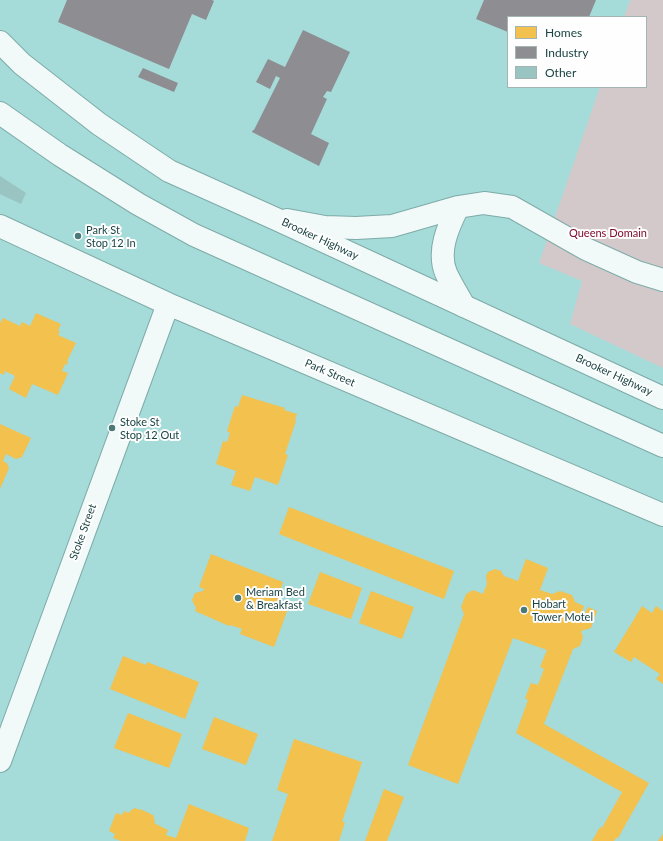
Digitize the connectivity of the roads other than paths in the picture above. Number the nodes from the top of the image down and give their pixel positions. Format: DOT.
graph roads {
  1 [pos="0,42"];
  2 [pos="0,113"];
  3 [pos="458,207"];
  4 [pos="276,219"];
  5 [pos="0,226"];
  6 [pos="663,280"];
  7 [pos="168,304"];
  8 [pos="464,306"];
  9 [pos="663,398"];
  10 [pos="663,446"];
  11 [pos="663,515"];
  12 [pos="0,761"];
  1 -- 4 [label="main road, Brooker Highway"];
  2 -- 10 [label="main road"];
  3 -- 4 [label="main road"];
  3 -- 6 [label="main road"];
  3 -- 8 [label="main road"];
  4 -- 8 [label="main road, Brooker Highway"];
  5 -- 7 [label="main road, Park Street"];
  7 -- 11 [label="main road, Park Street"];
  7 -- 12 [label="main road, Stoke Street"];
  8 -- 9 [label="main road, Brooker Highway"];
}
